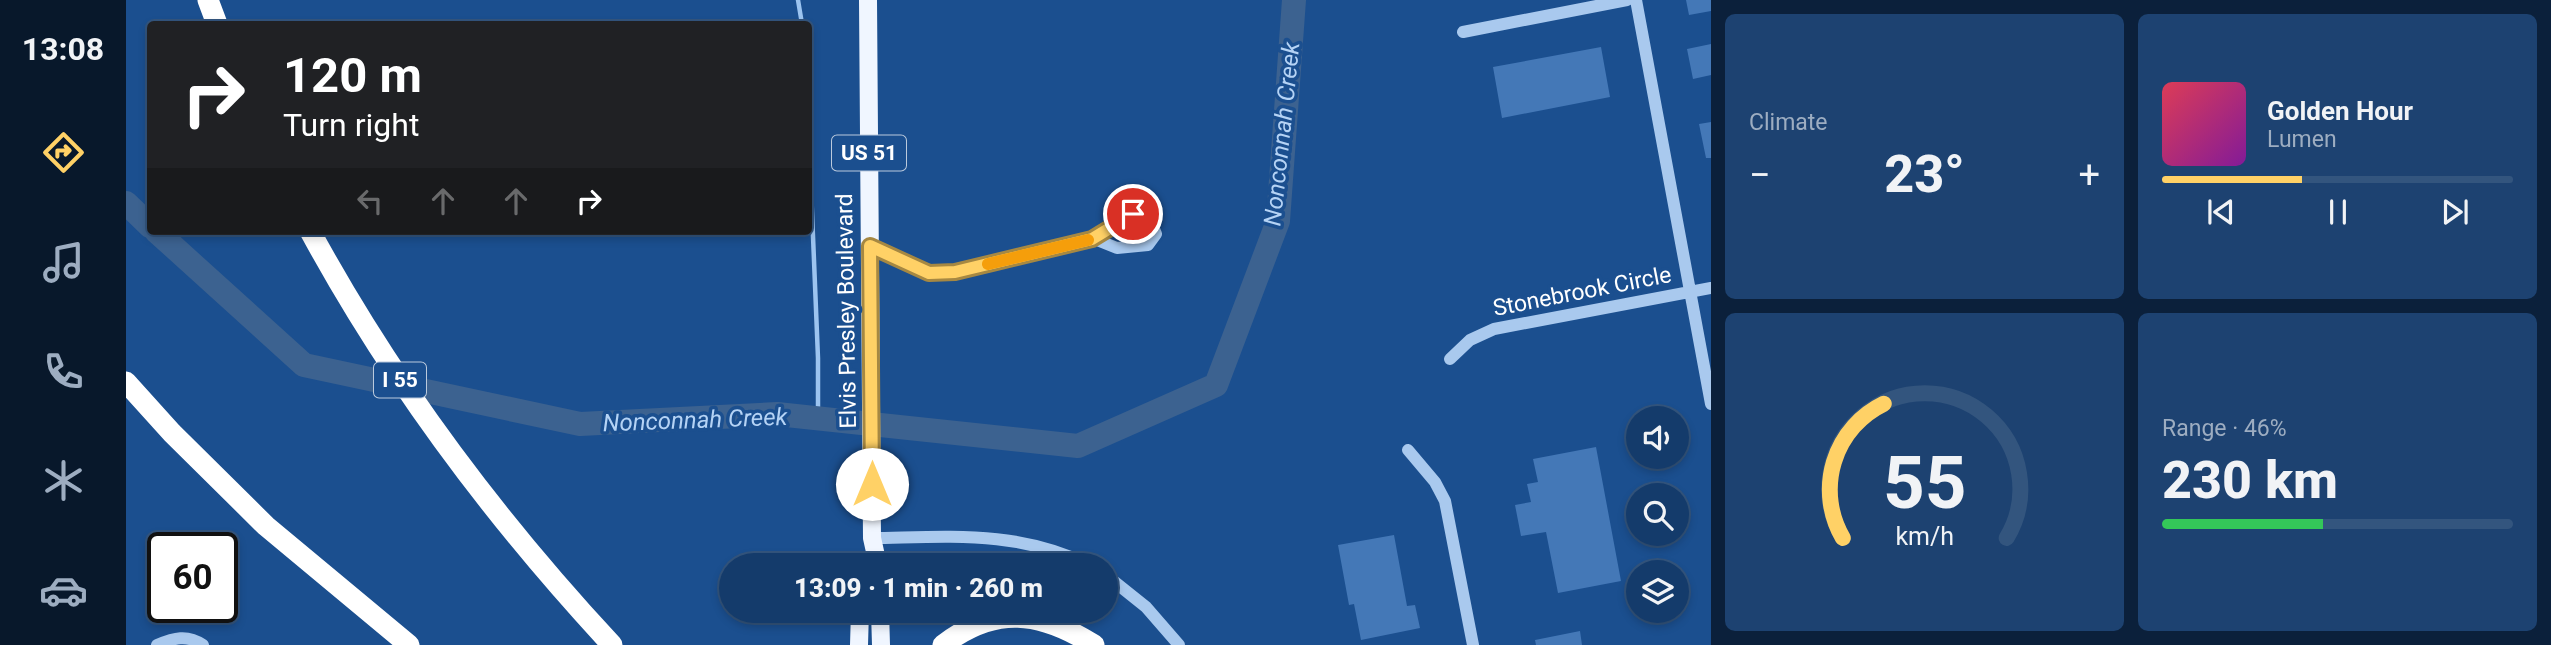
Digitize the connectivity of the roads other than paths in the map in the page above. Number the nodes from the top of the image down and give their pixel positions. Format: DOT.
graph roads {
  1 [pos="208,0"];
  2 [pos="868,0"];
  3 [pos="1627,0"];
  4 [pos="1636,0"];
  5 [pos="216,21"];
  6 [pos="1463,32"];
  7 [pos="312,235"];
  8 [pos="1092,239"];
  9 [pos="870,246"];
  10 [pos="1711,288"];
  11 [pos="1690,291"];
  12 [pos="1450,359"];
  13 [pos="126,382"];
  14 [pos="1711,404"];
  15 [pos="1408,450"];
  16 [pos="872,537"];
  17 [pos="868,553"];
  18 [pos="875,553"];
  19 [pos="1061,553"];
  20 [pos="1118,585"];
  21 [pos="345,594"];
  22 [pos="860,623"];
  23 [pos="880,623"];
  24 [pos="157,645"];
  25 [pos="203,645"];
  26 [pos="388,645"];
  27 [pos="409,645"];
  28 [pos="612,645"];
  29 [pos="859,645"];
  30 [pos="881,645"];
  31 [pos="943,645"];
  32 [pos="1094,645"];
  33 [pos="1179,645"];
  34 [pos="1473,645"];
  1 -- 5 [label="highway"];
  2 -- 9 [label="main road, Elvis Presley Boulevard / US 51"];
  3 -- 6 [label="street"];
  4 -- 11 [label="street"];
  7 -- 28 [label="highway, I 55"];
  8 -- 9 [label="street"];
  9 -- 16 [label="main road, Elvis Presley Boulevard / US 51"];
  10 -- 11 [label="street, Stonebrook Circle"];
  11 -- 12 [label="street, Stonebrook Circle"];
  11 -- 14 [label="street"];
  13 -- 21 [label="highway"];
  15 -- 34 [label="street"];
  16 -- 17 [label="main road, Elvis Presley Boulevard / US 51"];
  16 -- 18 [label="main road, Elvis Presley Boulevard / US 51"];
  16 -- 19 [label="street"];
  20 -- 33 [label="street"];
  21 -- 26 [label="highway"];
  21 -- 27 [label="highway"];
  22 -- 29 [label="main road"];
  23 -- 30 [label="main road"];
  24 -- 25 [label="street"];
  31 -- 32 [label="highway"];
}
